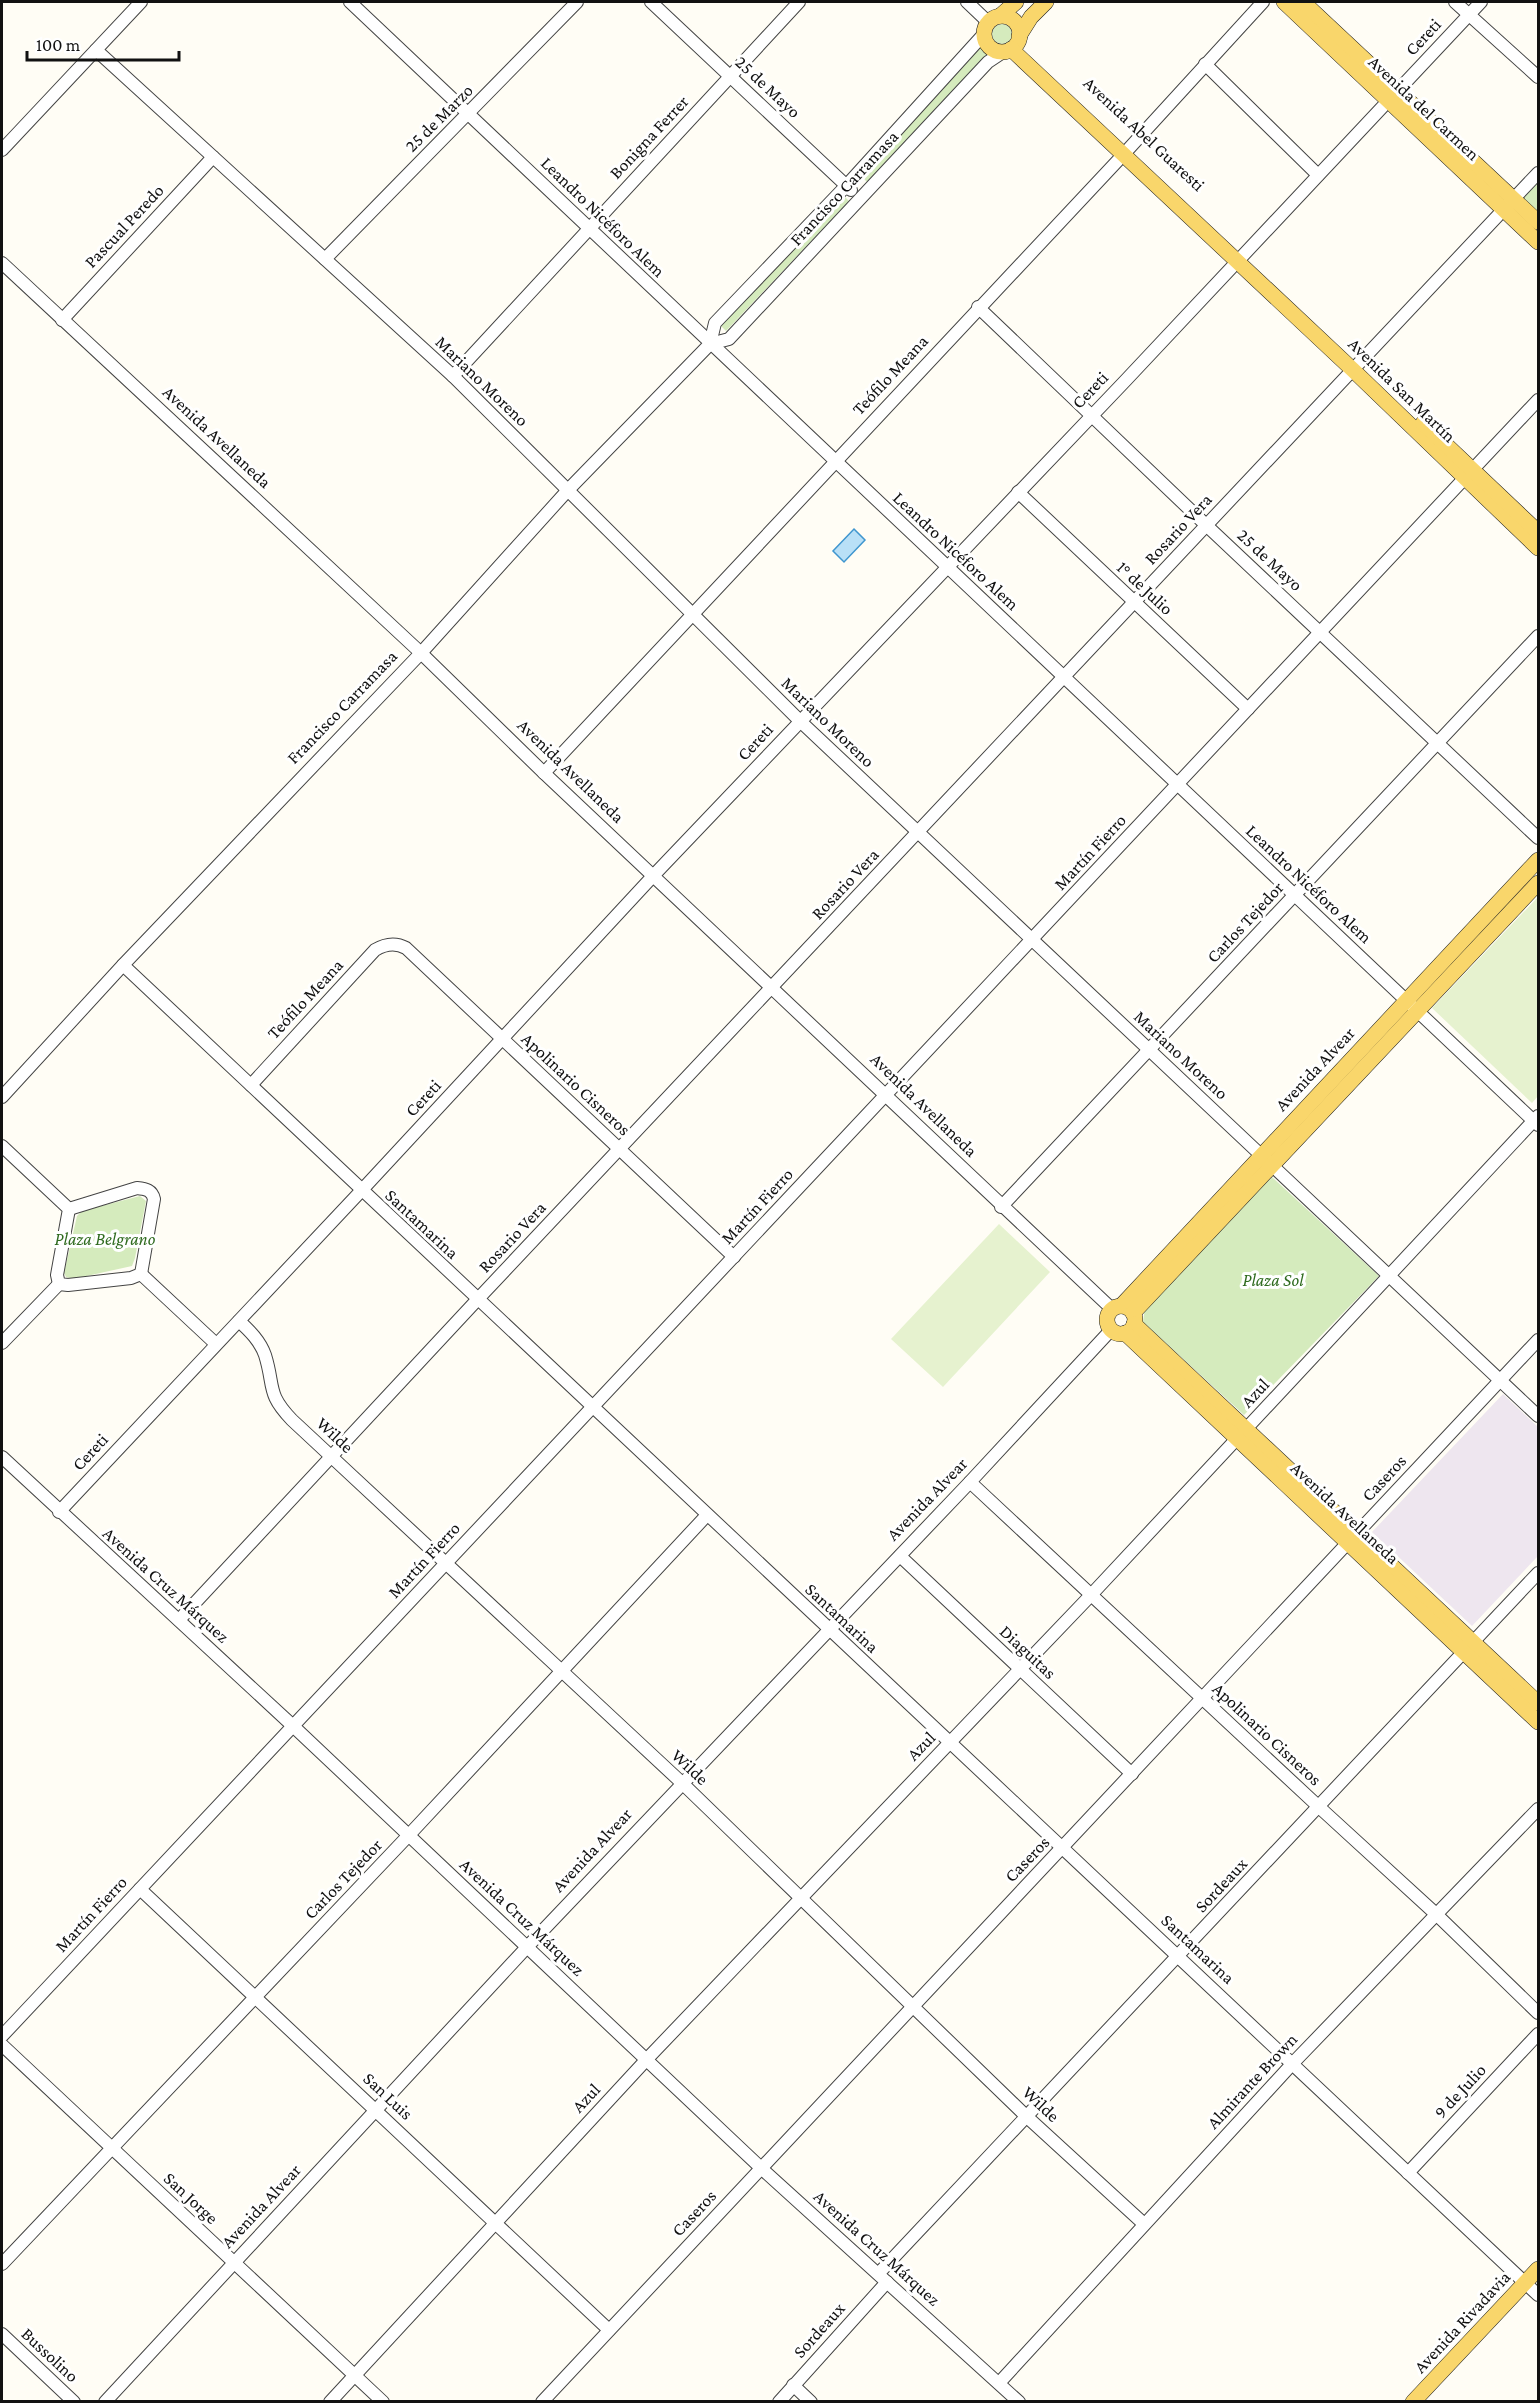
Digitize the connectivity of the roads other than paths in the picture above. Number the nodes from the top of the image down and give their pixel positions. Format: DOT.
graph roads {
  1 [pos="141,2"];
  2 [pos="353,2"];
  3 [pos="577,2"];
  4 [pos="651,2"];
  5 [pos="799,2"];
  6 [pos="967,2"];
  7 [pos="1016,2"];
  8 [pos="1046,2"];
  9 [pos="1263,2"];
  10 [pos="1284,2"];
  11 [pos="1303,2"];
  12 [pos="1455,2"];
  13 [pos="1481,2"];
  14 [pos="1469,15"];
  15 [pos="991,24"];
  16 [pos="1013,45"];
  17 [pos="96,50"];
  18 [pos="1205,64"];
  19 [pos="730,75"];
  20 [pos="1539,77"];
  21 [pos="1393,96"];
  22 [pos="469,114"];
  23 [pos="2,150"];
  24 [pos="1126,151"];
  25 [pos="213,157"];
  26 [pos="1539,172"];
  27 [pos="1318,175"];
  28 [pos="847,185"];
  29 [pos="860,198"];
  30 [pos="1509,204"];
  31 [pos="1539,222"];
  32 [pos="589,228"];
  33 [pos="1539,242"];
  34 [pos="1241,258"];
  35 [pos="325,259"];
  36 [pos="2,262"];
  37 [pos="978,307"];
  38 [pos="62,320"];
  39 [pos="710,344"];
  40 [pos="1356,367"];
  41 [pos="453,376"];
  42 [pos="1539,400"];
  43 [pos="1092,415"];
  44 [pos="835,461"];
  45 [pos="1469,474"];
  46 [pos="568,490"];
  47 [pos="1018,492"];
  48 [pos="1206,525"];
  49 [pos="1539,532"];
  50 [pos="1539,548"];
  51 [pos="946,566"];
  52 [pos="1134,602"];
  53 [pos="691,613"];
  54 [pos="1320,633"];
  55 [pos="1539,636"];
  56 [pos="421,652"];
  57 [pos="1064,677"];
  58 [pos="1248,709"];
  59 [pos="800,721"];
  60 [pos="1438,743"];
  61 [pos="544,773"];
  62 [pos="1178,784"];
  63 [pos="918,832"];
  64 [pos="1539,838"];
  65 [pos="1539,860"];
  66 [pos="653,876"];
  67 [pos="1539,883"];
  68 [pos="1295,895"];
  69 [pos="1032,939"];
  70 [pos="391,944"];
  71 [pos="123,965"];
  72 [pos="772,988"];
  73 [pos="1412,1006"];
  74 [pos="503,1039"];
  75 [pos="1149,1050"];
  76 [pos="251,1085"];
  77 [pos="886,1095"];
  78 [pos="2,1097"];
  79 [pos="1537,1121"];
  80 [pos="2,1146"];
  81 [pos="620,1149"];
  82 [pos="1266,1160"];
  83 [pos="361,1191"];
  84 [pos="1001,1207"];
  85 [pos="69,1209"];
  86 [pos="734,1257"];
  87 [pos="141,1274"];
  88 [pos="1389,1276"];
  89 [pos="59,1284"];
  90 [pos="477,1300"];
  91 [pos="1123,1319"];
  92 [pos="239,1321"];
  93 [pos="1539,1340"];
  94 [pos="2,1343"];
  95 [pos="216,1344"];
  96 [pos="1501,1381"];
  97 [pos="592,1408"];
  98 [pos="1539,1416"];
  99 [pos="1241,1433"];
  100 [pos="331,1456"];
  101 [pos="2,1457"];
  102 [pos="970,1482"];
  103 [pos="59,1512"];
  104 [pos="707,1515"];
  105 [pos="1353,1538"];
  106 [pos="900,1556"];
  107 [pos="447,1563"];
  108 [pos="1539,1573"];
  109 [pos="1091,1595"];
  110 [pos="179,1620"];
  111 [pos="829,1630"];
  112 [pos="1469,1647"];
  113 [pos="1020,1669"];
  114 [pos="561,1671"];
  115 [pos="1202,1699"];
  116 [pos="1539,1703"];
  117 [pos="1539,1722"];
  118 [pos="293,1726"];
  119 [pos="949,1742"];
  120 [pos="1132,1774"];
  121 [pos="681,1784"];
  122 [pos="1318,1807"];
  123 [pos="1539,1809"];
  124 [pos="408,1836"];
  125 [pos="1062,1848"];
  126 [pos="140,1889"];
  127 [pos="802,1897"];
  128 [pos="1437,1915"];
  129 [pos="528,1946"];
  130 [pos="1179,1956"];
  131 [pos="255,1997"];
  132 [pos="913,2005"];
  133 [pos="1539,2013"];
  134 [pos="1539,2034"];
  135 [pos="2,2036"];
  136 [pos="2,2045"];
  137 [pos="647,2059"];
  138 [pos="1293,2063"];
  139 [pos="377,2110"];
  140 [pos="1026,2116"];
  141 [pos="112,2148"];
  142 [pos="761,2168"];
  143 [pos="1408,2173"];
  144 [pos="496,2222"];
  145 [pos="1144,2224"];
  146 [pos="234,2263"];
  147 [pos="2,2264"];
  148 [pos="1539,2269"];
  149 [pos="883,2278"];
  150 [pos="1534,2287"];
  151 [pos="609,2330"];
  152 [pos="2,2334"];
  153 [pos="355,2375"];
  154 [pos="999,2383"];
  155 [pos="793,2385"];
  156 [pos="74,2402"];
  157 [pos="105,2402"];
  158 [pos="330,2402"];
  159 [pos="383,2402"];
  160 [pos="542,2402"];
  161 [pos="779,2402"];
  162 [pos="811,2402"];
  163 [pos="1019,2402"];
  164 [pos="1413,2402"];
  165 [pos="1427,2402"];
  1 -- 17 [label="street"];
  2 -- 22 [label="street, Leandro Nicéforo Alem"];
  3 -- 22 [label="street, 25 de Marzo"];
  4 -- 19 [label="street, 25 de Mayo"];
  5 -- 19 [label="street, Bonigna Ferrer"];
  6 -- 15 [label="street"];
  7 -- 15 [label="main road, Francisco Carramasa"];
  8 -- 16 [label="main road, Francisco Carramasa"];
  9 -- 18 [label="street, Teófilo Meana"];
  10 -- 21 [label="main road, Avenida del Carmen"];
  11 -- 21 [label="main road, Avenida del Carmen"];
  12 -- 14 [label="street"];
  13 -- 14 [label="street, Cereti"];
  14 -- 20 [label="street"];
  14 -- 21 [label="street, Cereti"];
  15 -- 16 [label="main road"];
  15 -- 16 [label="main road"];
  15 -- 28 [label="street, Francisco Carramasa"];
  16 -- 24 [label="main road, Avenida Abel Guaresti"];
  16 -- 29 [label="street, Francisco Carramasa"];
  17 -- 23 [label="street"];
  17 -- 25 [label="street, Mariano Moreno"];
  18 -- 24 [label="street, Teófilo Meana"];
  18 -- 27 [label="street"];
  19 -- 28 [label="street, 25 de Mayo"];
  19 -- 32 [label="street, Bonigna Ferrer"];
  21 -- 27 [label="street, Cereti"];
  21 -- 30 [label="main road, Avenida del Carmen"];
  22 -- 32 [label="street, Leandro Nicéforo Alem"];
  22 -- 35 [label="street, 25 de Marzo"];
  24 -- 34 [label="main road, Avenida Abel Guaresti"];
  24 -- 37 [label="street, Teófilo Meana"];
  25 -- 35 [label="street, Mariano Moreno"];
  25 -- 38 [label="street, Pascual Peredo"];
  26 -- 30 [label="street, Rosario Vera"];
  27 -- 34 [label="street, Cereti"];
  28 -- 29 [label="street, 25 de Mayo"];
  28 -- 39 [label="street, Francisco Carramasa"];
  29 -- 39 [label="street, Francisco Carramasa"];
  30 -- 31 [label="main road, Avenida del Carmen"];
  30 -- 33 [label="main road, Avenida del Carmen"];
  30 -- 40 [label="street, Rosario Vera"];
  32 -- 39 [label="street, Leandro Nicéforo Alem"];
  32 -- 41 [label="street, Bonigna Ferrer"];
  34 -- 40 [label="main road, Avenida San Martín"];
  34 -- 43 [label="street, Cereti"];
  35 -- 41 [label="street, Mariano Moreno"];
  36 -- 38 [label="street, Avenida Avellaneda"];
  37 -- 43 [label="street, 25 de Mayo"];
  37 -- 44 [label="street, Teófilo Meana"];
  38 -- 56 [label="street, Avenida Avellaneda"];
  39 -- 44 [label="street, Leandro Nicéforo Alem"];
  39 -- 46 [label="street, Francisco Carramasa"];
  40 -- 45 [label="main road, Avenida San Martín"];
  40 -- 48 [label="street, Rosario Vera"];
  41 -- 46 [label="street, Mariano Moreno"];
  42 -- 45 [label="street, Martín Fierro"];
  43 -- 47 [label="street, Cereti"];
  43 -- 48 [label="street, 25 de Mayo"];
  44 -- 51 [label="street, Leandro Nicéforo Alem"];
  44 -- 53 [label="street, Teófilo Meana"];
  45 -- 49 [label="main road, Avenida San Martín"];
  45 -- 50 [label="main road, Avenida San Martín"];
  45 -- 54 [label="street, Martín Fierro"];
  46 -- 53 [label="street, Mariano Moreno"];
  46 -- 56 [label="street, Francisco Carramasa"];
  47 -- 51 [label="street, Cereti"];
  47 -- 52 [label="street, 1° de Julio"];
  48 -- 52 [label="street, Rosario Vera"];
  48 -- 54 [label="street, 25 de Mayo"];
  51 -- 57 [label="street, Leandro Nicéforo Alem"];
  51 -- 59 [label="street, Cereti"];
  52 -- 57 [label="street, Rosario Vera"];
  52 -- 58 [label="street, 1° de Julio"];
  53 -- 59 [label="street, Mariano Moreno"];
  53 -- 61 [label="street, Teófilo Meana"];
  54 -- 58 [label="street, Martín Fierro"];
  54 -- 60 [label="street, 25 de Mayo"];
  55 -- 60 [label="street, Carlos Tejedor"];
  56 -- 61 [label="street, Avenida Avellaneda"];
  56 -- 71 [label="street, Francisco Carramasa"];
  57 -- 62 [label="street, Leandro Nicéforo Alem"];
  57 -- 63 [label="street, Rosario Vera"];
  58 -- 62 [label="street, Martín Fierro"];
  59 -- 63 [label="street, Mariano Moreno"];
  59 -- 66 [label="street, Cereti"];
  60 -- 64 [label="street, 25 de Mayo"];
  60 -- 68 [label="street, Carlos Tejedor"];
  61 -- 66 [label="street, Avenida Avellaneda"];
  62 -- 68 [label="street, Leandro Nicéforo Alem"];
  62 -- 69 [label="street, Martín Fierro"];
  63 -- 69 [label="street, Mariano Moreno"];
  63 -- 72 [label="street, Rosario Vera"];
  65 -- 73 [label="main road, Avenida Alvear"];
  66 -- 72 [label="street, Avenida Avellaneda"];
  66 -- 74 [label="street, Cereti"];
  67 -- 73 [label="main road, Avenida Alvear"];
  68 -- 73 [label="street, Leandro Nicéforo Alem"];
  68 -- 75 [label="street, Carlos Tejedor"];
  69 -- 75 [label="street, Mariano Moreno"];
  69 -- 77 [label="street, Martín Fierro"];
  70 -- 74 [label="street, Apolinario Cisneros"];
  70 -- 76 [label="street, Teófilo Meana"];
  71 -- 76 [label="street, Santamarina"];
  71 -- 78 [label="street, Francisco Carramasa"];
  72 -- 77 [label="street, Avenida Avellaneda"];
  72 -- 81 [label="street, Rosario Vera"];
  73 -- 79 [label="street, Leandro Nicéforo Alem"];
  73 -- 82 [label="main road, Avenida Alvear"];
  74 -- 81 [label="street, Apolinario Cisneros"];
  74 -- 83 [label="street, Cereti"];
  75 -- 82 [label="street, Mariano Moreno"];
  75 -- 84 [label="street, Carlos Tejedor"];
  76 -- 83 [label="street, Santamarina"];
  77 -- 84 [label="street, Avenida Avellaneda"];
  77 -- 86 [label="street, Martín Fierro"];
  79 -- 88 [label="street, Azul"];
  80 -- 85 [label="street"];
  81 -- 86 [label="street, Apolinario Cisneros"];
  81 -- 90 [label="street, Rosario Vera"];
  82 -- 88 [label="street, Mariano Moreno"];
  82 -- 91 [label="main road, Avenida Alvear"];
  83 -- 90 [label="street, Santamarina"];
  83 -- 92 [label="street, Cereti"];
  84 -- 91 [label="street, Avenida Avellaneda"];
  85 -- 87 [label="street"];
  85 -- 89 [label="street"];
  86 -- 97 [label="street, Martín Fierro"];
  87 -- 89 [label="street"];
  87 -- 95 [label="street"];
  88 -- 96 [label="street, Mariano Moreno"];
  88 -- 99 [label="street, Azul"];
  89 -- 94 [label="street"];
  90 -- 97 [label="street, Santamarina"];
  90 -- 100 [label="street, Rosario Vera"];
  91 -- 99 [label="main road, Avenida Avellaneda"];
  91 -- 102 [label="street, Avenida Alvear"];
  92 -- 95 [label="street, Cereti"];
  92 -- 100 [label="street, Wilde"];
  93 -- 96 [label="street, Caseros"];
  95 -- 103 [label="street, Cereti"];
  96 -- 98 [label="street, Mariano Moreno"];
  96 -- 105 [label="street, Caseros"];
  97 -- 104 [label="street, Santamarina"];
  97 -- 107 [label="street, Martín Fierro"];
  99 -- 105 [label="main road, Avenida Avellaneda"];
  99 -- 109 [label="street, Azul"];
  100 -- 107 [label="street, Wilde"];
  100 -- 110 [label="street, Rosario Vera"];
  101 -- 103 [label="street, Avenida Cruz Márquez"];
  102 -- 106 [label="street, Avenida Alvear"];
  102 -- 109 [label="street, Apolinario Cisneros"];
  103 -- 110 [label="street, Avenida Cruz Márquez"];
  104 -- 111 [label="street, Santamarina"];
  104 -- 114 [label="street, Carlos Tejedor"];
  105 -- 112 [label="main road, Avenida Avellaneda"];
  105 -- 115 [label="street, Caseros"];
  106 -- 111 [label="street, Avenida Alvear"];
  106 -- 113 [label="street, Diaguitas"];
  107 -- 114 [label="street, Wilde"];
  107 -- 118 [label="street, Martín Fierro"];
  108 -- 112 [label="street, Sordeaux"];
  109 -- 113 [label="street, Azul"];
  109 -- 115 [label="street, Apolinario Cisneros"];
  110 -- 118 [label="street, Avenida Cruz Márquez"];
  111 -- 119 [label="street, Santamarina"];
  111 -- 121 [label="street, Avenida Alvear"];
  112 -- 116 [label="main road, Avenida Avellaneda"];
  112 -- 117 [label="main road, Avenida Avellaneda"];
  112 -- 122 [label="street, Sordeaux"];
  113 -- 119 [label="street, Azul"];
  113 -- 120 [label="street, Diaguitas"];
  114 -- 121 [label="street, Wilde"];
  114 -- 124 [label="street, Carlos Tejedor"];
  115 -- 120 [label="street, Caseros"];
  115 -- 122 [label="street, Apolinario Cisneros"];
  118 -- 124 [label="street, Avenida Cruz Márquez"];
  118 -- 126 [label="street, Martín Fierro"];
  119 -- 125 [label="street, Santamarina"];
  119 -- 127 [label="street, Azul"];
  120 -- 125 [label="street, Caseros"];
  121 -- 127 [label="street, Wilde"];
  121 -- 129 [label="street, Avenida Alvear"];
  122 -- 128 [label="street, Apolinario Cisneros"];
  122 -- 130 [label="street, Sordeaux"];
  123 -- 128 [label="street, Almirante Brown"];
  124 -- 129 [label="street, Avenida Cruz Márquez"];
  124 -- 131 [label="street, Carlos Tejedor"];
  125 -- 130 [label="street, Santamarina"];
  125 -- 132 [label="street, Caseros"];
  126 -- 131 [label="street, San Luis"];
  126 -- 135 [label="street, Martín Fierro"];
  127 -- 132 [label="street, Wilde"];
  127 -- 137 [label="street, Azul"];
  128 -- 133 [label="street, Apolinario Cisneros"];
  128 -- 138 [label="street, Almirante Brown"];
  129 -- 137 [label="street, Avenida Cruz Márquez"];
  129 -- 139 [label="street, Avenida Alvear"];
  130 -- 138 [label="street, Santamarina"];
  130 -- 140 [label="street, Sordeaux"];
  131 -- 139 [label="street, San Luis"];
  131 -- 141 [label="street, Carlos Tejedor"];
  132 -- 140 [label="street, Wilde"];
  132 -- 142 [label="street, Caseros"];
  134 -- 143 [label="street, 9 de Julio"];
  136 -- 141 [label="street, San Jorge"];
  137 -- 142 [label="street, Avenida Cruz Márquez"];
  137 -- 144 [label="street, Azul"];
  138 -- 143 [label="street, Santamarina"];
  138 -- 145 [label="street, Almirante Brown"];
  139 -- 144 [label="street, San Luis"];
  139 -- 146 [label="street, Avenida Alvear"];
  140 -- 145 [label="street, Wilde"];
  140 -- 149 [label="street, Sordeaux"];
  141 -- 146 [label="street, San Jorge"];
  141 -- 147 [label="street, Carlos Tejedor"];
  142 -- 149 [label="street, Avenida Cruz Márquez"];
  142 -- 151 [label="street, Caseros"];
  143 -- 150 [label="street, Santamarina"];
  144 -- 151 [label="street, San Luis"];
  144 -- 153 [label="street, Azul"];
  145 -- 154 [label="street, Almirante Brown"];
  146 -- 153 [label="street, San Jorge"];
  146 -- 157 [label="street, Avenida Alvear"];
  148 -- 150 [label="main road, Avenida Rivadavia"];
  149 -- 154 [label="street, Avenida Cruz Márquez"];
  149 -- 155 [label="street, Sordeaux"];
  150 -- 164 [label="main road, Avenida Rivadavia"];
  150 -- 165 [label="main road, Avenida Rivadavia"];
  151 -- 160 [label="street, Caseros"];
  152 -- 156 [label="street, Bussolino"];
  153 -- 158 [label="street, Azul"];
  153 -- 159 [label="street, San Jorge"];
  154 -- 163 [label="street, Avenida Cruz Márquez"];
  155 -- 161 [label="street, Sordeaux"];
  155 -- 162 [label="street"];
}
